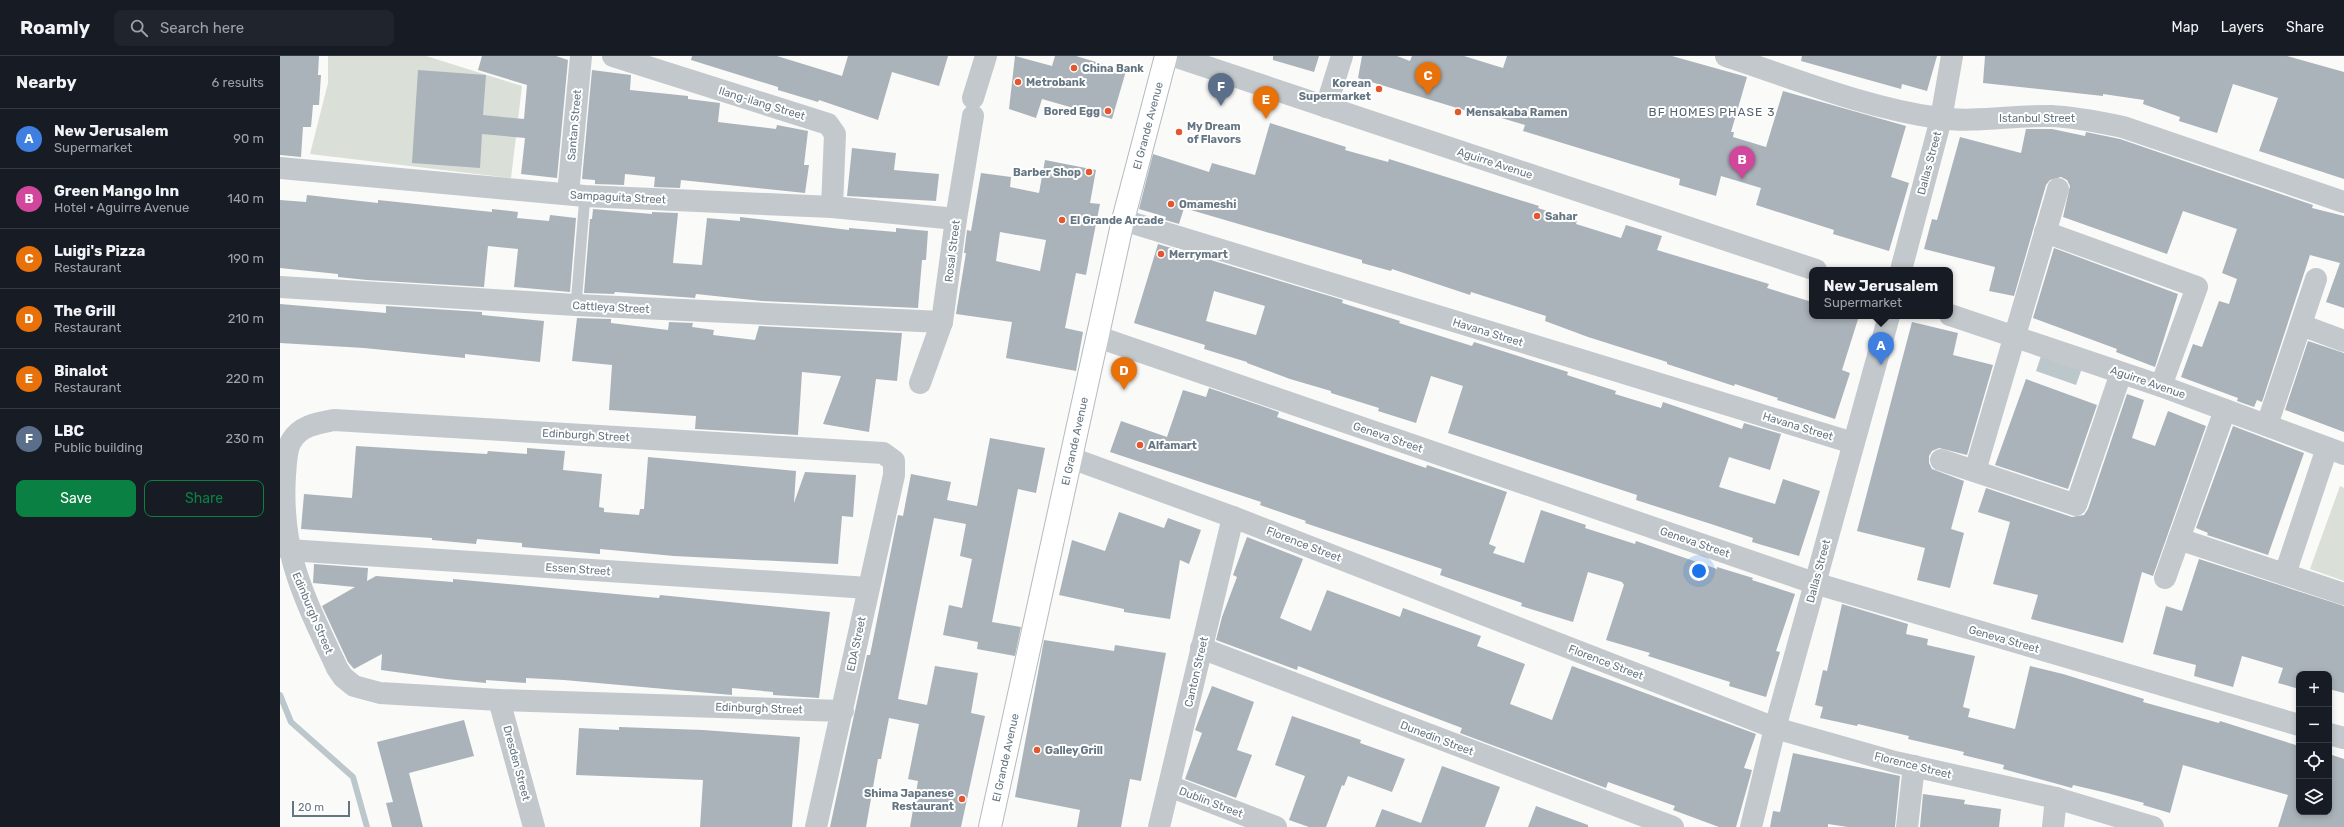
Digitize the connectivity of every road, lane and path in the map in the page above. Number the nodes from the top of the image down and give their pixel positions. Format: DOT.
graph roads {
  1 [pos="581,56"];
  2 [pos="613,56"];
  3 [pos="986,56"];
  4 [pos="1166,56"];
  5 [pos="1174,56"];
  6 [pos="1342,56"];
  7 [pos="1726,56"];
  8 [pos="1952,56"];
  9 [pos="1326,107"];
  10 [pos="1940,119"];
  11 [pos="280,168"];
  12 [pos="2058,189"];
  13 [pos="577,195"];
  14 [pos="2344,202"];
  15 [pos="832,207"];
  16 [pos="956,219"];
  17 [pos="1123,220"];
  18 [pos="2045,232"];
  19 [pos="1902,267"];
  20 [pos="1809,268"];
  21 [pos="2316,279"];
  22 [pos="280,287"];
  23 [pos="576,305"];
  24 [pos="1953,316"];
  25 [pos="1888,319"];
  26 [pos="942,322"];
  27 [pos="2301,325"];
  28 [pos="2014,336"];
  29 [pos="1098,337"];
  30 [pos="2344,341"];
  31 [pos="2121,373"];
  32 [pos="920,383"];
  33 [pos="2160,386"];
  34 [pos="2225,410"];
  35 [pos="2266,425"];
  36 [pos="1853,443"];
  37 [pos="2336,451"];
  38 [pos="1071,458"];
  39 [pos="1941,460"];
  40 [pos="894,461"];
  41 [pos="1974,471"];
  42 [pos="1233,517"];
  43 [pos="2179,539"];
  44 [pos="288,550"];
  45 [pos="2285,574"];
  46 [pos="2165,578"];
  47 [pos="1814,583"];
  48 [pos="868,588"];
  49 [pos="2344,594"];
  50 [pos="1201,648"];
  51 [pos="500,700"];
  52 [pos="843,711"];
  53 [pos="2296,724"];
  54 [pos="1775,728"];
  55 [pos="2332,735"];
  56 [pos="2344,738"];
  57 [pos="1914,766"];
  58 [pos="1169,786"];
  59 [pos="2056,798"];
  60 [pos="534,827"];
  61 [pos="816,827"];
  62 [pos="990,827"];
  63 [pos="1159,827"];
  64 [pos="1276,827"];
  65 [pos="1673,827"];
  66 [pos="1751,827"];
  67 [pos="1907,827"];
  68 [pos="2053,827"];
  69 [pos="2153,827"];
  1 -- 13 [label="street, Santan Street"];
  2 -- 15 [label="street, Ilang-ilang Street"];
  3 -- 16 [label="street, Rosal Street"];
  4 -- 17 [label="street, El Grande Avenue"];
  5 -- 9 [label="street, Aguirre Avenue"];
  6 -- 9 [label="street"];
  7 -- 10 [label="street, Istanbul Street"];
  8 -- 10 [label="street, Dallas Street"];
  9 -- 20 [label="street, Aguirre Avenue"];
  10 -- 14 [label="street, Istanbul Street"];
  10 -- 19 [label="street, Dallas Street"];
  11 -- 13 [label="street, Sampaguita Street"];
  12 -- 18 [label="street"];
  13 -- 15 [label="street, Sampaguita Street"];
  13 -- 23 [label="lane"];
  15 -- 16 [label="street, Sampaguita Street"];
  16 -- 26 [label="street, Rosal Street"];
  17 -- 29 [label="street, El Grande Avenue"];
  17 -- 36 [label="street, Havana Street"];
  18 -- 28 [label="street"];
  18 -- 33 [label="street"];
  21 -- 27 [label="street"];
  22 -- 23 [label="street, Cattleya Street"];
  23 -- 26 [label="street, Cattleya Street"];
  24 -- 28 [label="street, Aguirre Avenue"];
  25 -- 36 [label="street, Dallas Street"];
  26 -- 32 [label="street, Rosal Street"];
  27 -- 30 [label="street"];
  27 -- 35 [label="street"];
  28 -- 31 [label="street, Aguirre Avenue"];
  28 -- 41 [label="street"];
  29 -- 38 [label="street, El Grande Avenue"];
  29 -- 47 [label="street, Geneva Street"];
  31 -- 33 [label="street, Aguirre Avenue"];
  31 -- 41 [label="street"];
  33 -- 34 [label="street, Aguirre Avenue"];
  34 -- 35 [label="street, Aguirre Avenue"];
  34 -- 43 [label="street"];
  35 -- 37 [label="street, Aguirre Avenue"];
  36 -- 47 [label="street, Dallas Street"];
  37 -- 45 [label="street"];
  38 -- 42 [label="street, Florence Street"];
  38 -- 62 [label="street, El Grande Avenue"];
  39 -- 41 [label="street"];
  40 -- 44 [label="street, Edinburgh Street"];
  40 -- 48 [label="street, EDA Street"];
  42 -- 50 [label="street, Canton Street"];
  42 -- 54 [label="street, Florence Street"];
  43 -- 45 [label="street"];
  43 -- 46 [label="street"];
  44 -- 48 [label="street, Essen Street"];
  44 -- 51 [label="street, Edinburgh Street"];
  45 -- 49 [label="street"];
  47 -- 53 [label="street, Geneva Street"];
  47 -- 54 [label="street, Dallas Street"];
  48 -- 52 [label="street, EDA Street"];
  50 -- 58 [label="street, Canton Street"];
  50 -- 65 [label="street, Dunedin Street"];
  51 -- 52 [label="street, Edinburgh Street"];
  51 -- 60 [label="street, Dresden Street"];
  52 -- 61 [label="street, EDA Street"];
  54 -- 57 [label="street, Florence Street"];
  54 -- 66 [label="street, Dallas Street"];
  55 -- 56 [label="street"];
  57 -- 59 [label="street, Florence Street"];
  57 -- 67 [label="street"];
  58 -- 63 [label="street, Canton Street"];
  58 -- 64 [label="street, Dublin Street"];
  59 -- 68 [label="street"];
  59 -- 69 [label="street, Florence Street"];
}
